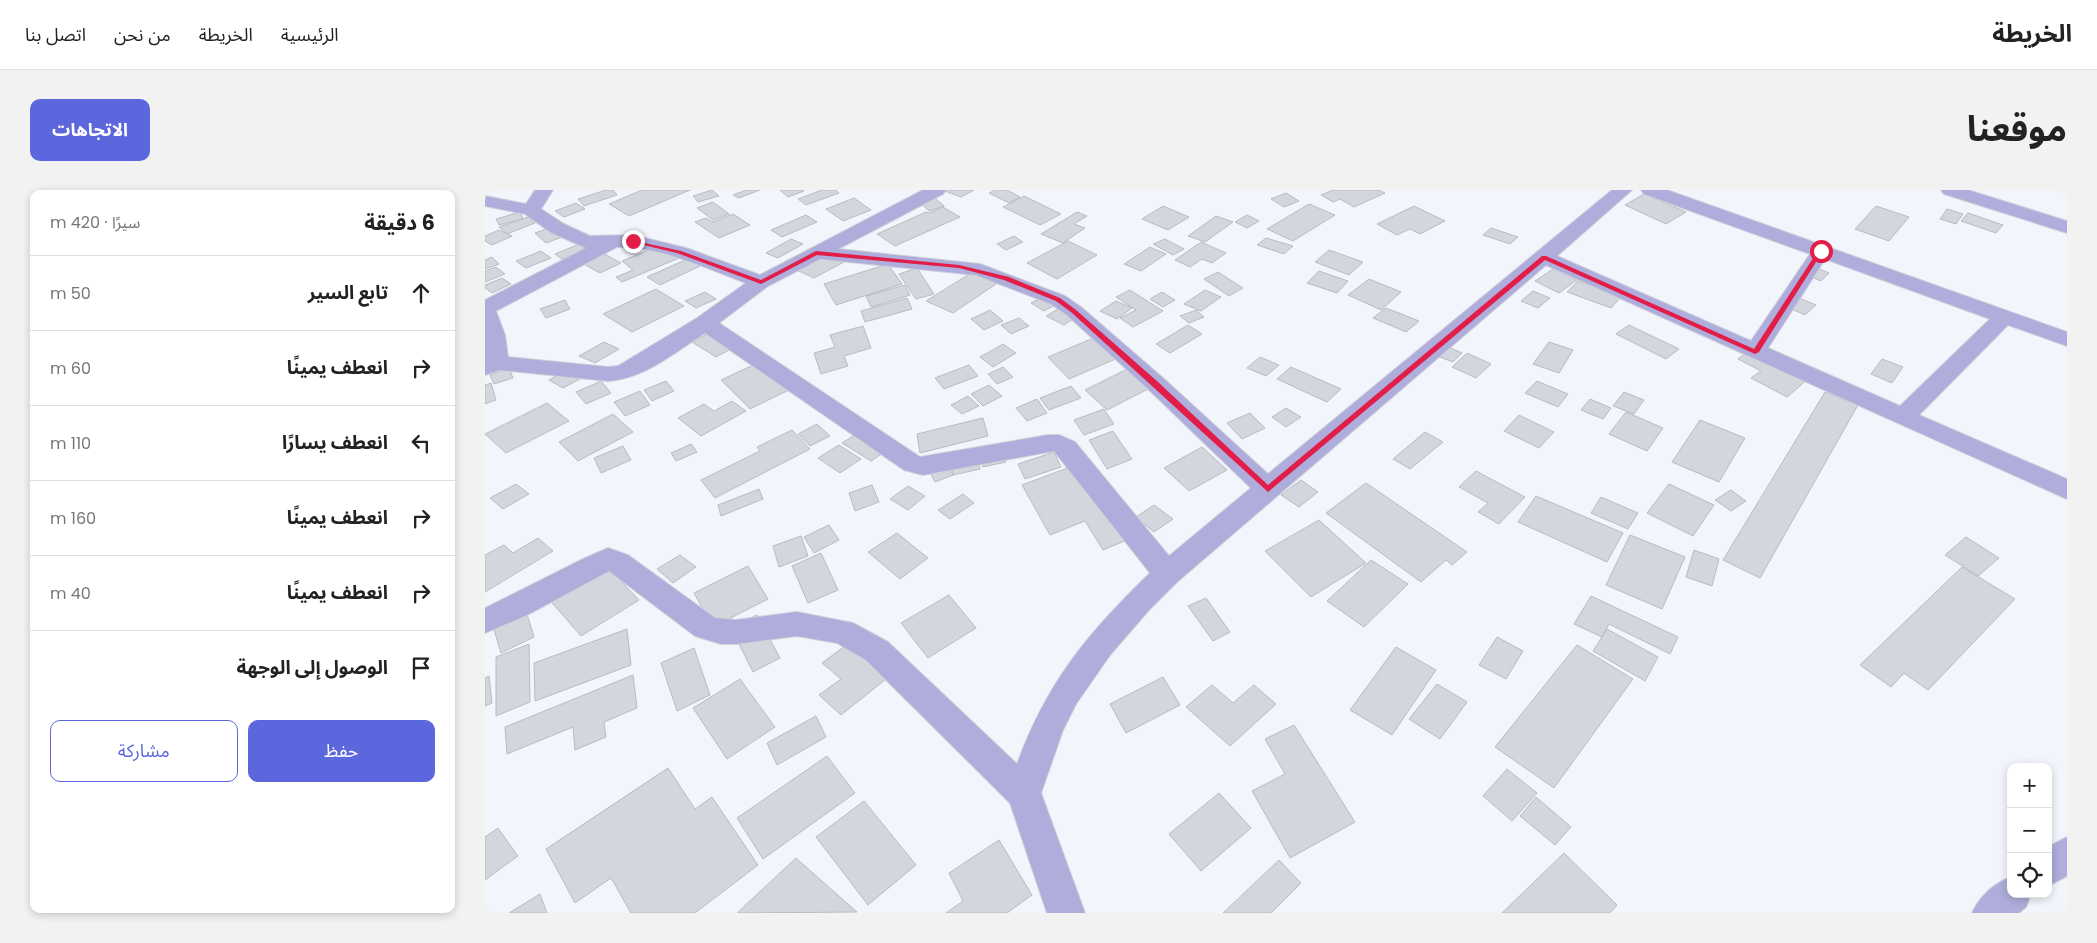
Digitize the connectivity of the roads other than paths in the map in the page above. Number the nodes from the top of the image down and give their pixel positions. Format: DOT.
graph roads {
  1 [pos="544,190"];
  2 [pos="937,190"];
  3 [pos="1623,190"];
  4 [pos="1650,190"];
  5 [pos="1950,190"];
  6 [pos="485,201"];
  7 [pos="531,210"];
  8 [pos="2067,227"];
  9 [pos="613,241"];
  10 [pos="1821,251"];
  11 [pos="816,253"];
  12 [pos="1544,257"];
  13 [pos="761,282"];
  14 [pos="2004,317"];
  15 [pos="705,323"];
  16 [pos="2067,339"];
  17 [pos="1755,352"];
  18 [pos="491,365"];
  19 [pos="1903,417"];
  20 [pos="1268,489"];
  21 [pos="2067,490"];
  22 [pos="1167,574"];
  23 [pos="485,621"];
  24 [pos="1024,793"];
  25 [pos="2067,855"];
  26 [pos="2052,865"];
  27 [pos="2008,898"];
  28 [pos="1066,913"];
  29 [pos="1991,913"];
  1 -- 7 [label="street"];
  2 -- 11 [label="street"];
  3 -- 12 [label="street"];
  4 -- 10 [label="street"];
  5 -- 8 [label="street"];
  6 -- 7 [label="street"];
  7 -- 9 [label="street"];
  9 -- 13 [label="street"];
  9 -- 18 [label="street"];
  10 -- 14 [label="street"];
  10 -- 17 [label="street"];
  11 -- 13 [label="street"];
  11 -- 20 [label="street"];
  12 -- 17 [label="street"];
  12 -- 20 [label="street"];
  13 -- 15 [label="street"];
  14 -- 16 [label="street"];
  14 -- 19 [label="street"];
  15 -- 18 [label="street"];
  15 -- 22 [label="street"];
  17 -- 19 [label="street"];
  19 -- 21 [label="street"];
  20 -- 22 [label="street"];
  22 -- 24 [label="street"];
  23 -- 24 [label="street"];
  24 -- 28 [label="street"];
  25 -- 26 [label="street"];
  27 -- 29 [label="street"];
}
